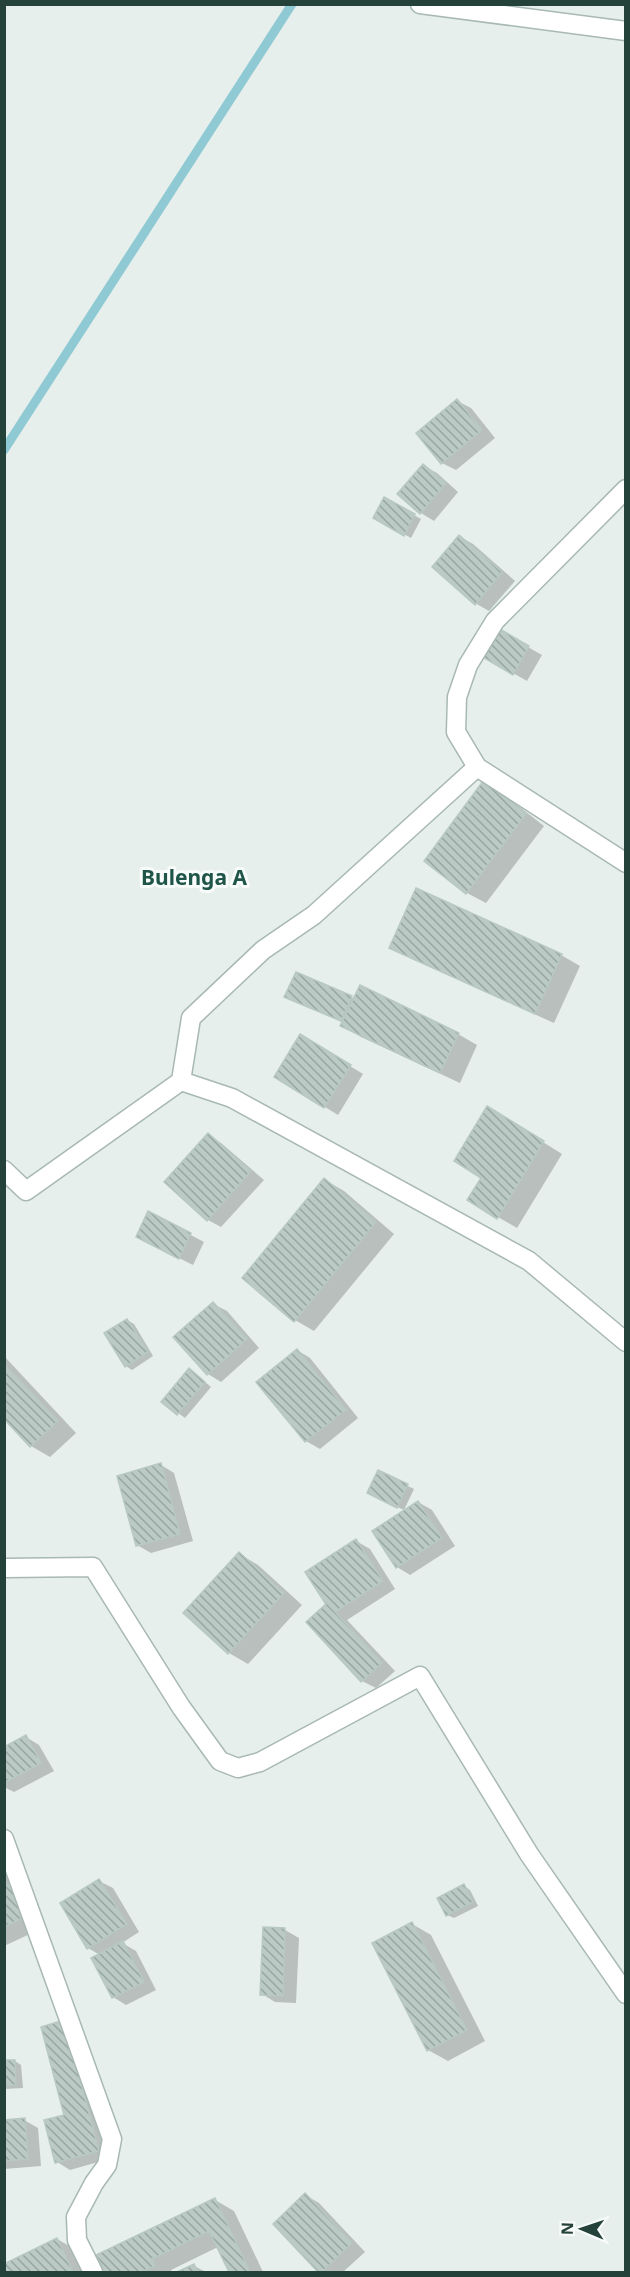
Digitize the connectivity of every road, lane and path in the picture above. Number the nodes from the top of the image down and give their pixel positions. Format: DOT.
graph roads {
  1 [pos="420,4"];
  2 [pos="626,31"];
  3 [pos="626,489"];
  4 [pos="477,767"];
  5 [pos="626,862"];
  6 [pos="181,1081"];
  7 [pos="4,1170"];
  8 [pos="626,1342"];
  9 [pos="4,1568"];
  10 [pos="4,1839"];
  11 [pos="626,1994"];
  12 [pos="93,2272"];
  1 -- 2 [label="street"];
  3 -- 4 [label="street"];
  4 -- 5 [label="street"];
  4 -- 6 [label="street"];
  6 -- 7 [label="street"];
  6 -- 8 [label="street"];
  9 -- 11 [label="street"];
  10 -- 12 [label="street"];
}
